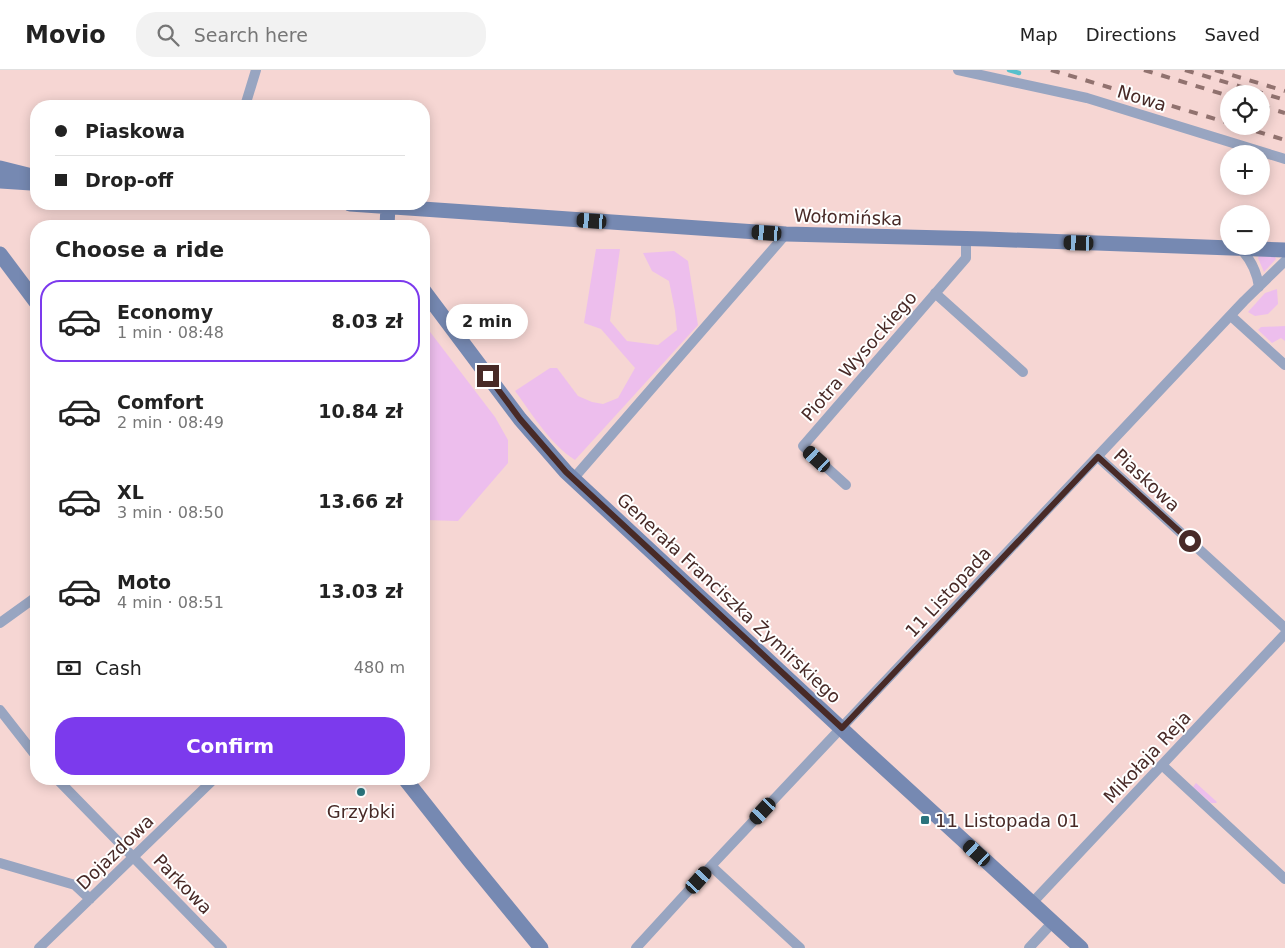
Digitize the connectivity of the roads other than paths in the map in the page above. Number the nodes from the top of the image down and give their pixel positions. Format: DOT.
graph roads {
  1 [pos="256,70"];
  2 [pos="958,70"];
  3 [pos="247,100"];
  4 [pos="1285,159"];
  5 [pos="0,168"];
  6 [pos="30,176"];
  7 [pos="0,181"];
  8 [pos="30,183"];
  9 [pos="430,209"];
  10 [pos="786,234"];
  11 [pos="966,239"];
  12 [pos="1220,248"];
  13 [pos="1270,250"];
  14 [pos="1285,250"];
  15 [pos="0,254"];
  16 [pos="1246,255"];
  17 [pos="1285,261"];
  18 [pos="1258,287"];
  19 [pos="935,292"];
  20 [pos="30,294"];
  21 [pos="430,299"];
  22 [pos="1231,316"];
  23 [pos="1285,365"];
  24 [pos="1023,372"];
  25 [pos="1098,457"];
  26 [pos="574,479"];
  27 [pos="846,485"];
  28 [pos="30,600"];
  29 [pos="0,623"];
  30 [pos="1285,628"];
  31 [pos="1285,634"];
  32 [pos="0,710"];
  33 [pos="842,728"];
  34 [pos="30,748"];
  35 [pos="1162,765"];
  36 [pos="63,785"];
  37 [pos="208,785"];
  38 [pos="410,785"];
  39 [pos="134,857"];
  40 [pos="0,863"];
  41 [pos="711,866"];
  42 [pos="1285,879"];
  43 [pos="90,899"];
  44 [pos="1032,902"];
  45 [pos="1053,922"];
  46 [pos="39,948"];
  47 [pos="222,948"];
  48 [pos="541,948"];
  49 [pos="636,948"];
  50 [pos="800,948"];
  51 [pos="1029,948"];
  52 [pos="1081,948"];
  1 -- 3 [label="street"];
  2 -- 4 [label="street, Nowa"];
  5 -- 6 [label="street"];
  7 -- 8 [label="street"];
  9 -- 10 [label="street, Wołomińska"];
  10 -- 11 [label="street, Wołomińska"];
  10 -- 26 [label="street"];
  11 -- 12 [label="street, Wołomińska"];
  11 -- 19 [label="street, Piotra Wysockiego"];
  13 -- 14 [label="street, Wołomińska"];
  15 -- 20 [label="street"];
  16 -- 18 [label="street"];
  17 -- 18 [label="street, 11 Listopada"];
  18 -- 22 [label="street, 11 Listopada"];
  19 -- 24 [label="street"];
  19 -- 27 [label="street, Piotra Wysockiego"];
  21 -- 26 [label="street, Generała Franciszka Żymirskiego"];
  22 -- 23 [label="street"];
  22 -- 25 [label="street, 11 Listopada"];
  25 -- 30 [label="street, Piaskowa"];
  25 -- 33 [label="street, 11 Listopada"];
  26 -- 33 [label="street, Generała Franciszka Żymirskiego"];
  28 -- 29 [label="street"];
  31 -- 35 [label="street, Mikołaja Reja"];
  32 -- 34 [label="street"];
  33 -- 41 [label="street, 11 Listopada"];
  33 -- 44 [label="street, Generała Franciszka Żymirskiego"];
  35 -- 42 [label="street"];
  35 -- 44 [label="street, Mikołaja Reja"];
  36 -- 39 [label="street, Parkowa"];
  37 -- 39 [label="street, Dojazdowa"];
  38 -- 48 [label="street"];
  39 -- 43 [label="street, Dojazdowa"];
  39 -- 47 [label="street, Parkowa"];
  40 -- 43 [label="street"];
  41 -- 49 [label="street, 11 Listopada"];
  41 -- 50 [label="street"];
  43 -- 46 [label="street, Dojazdowa"];
  44 -- 45 [label="street, Generała Franciszka Żymirskiego"];
  45 -- 51 [label="street"];
  45 -- 52 [label="street, Generała Franciszka Żymirskiego"];
}
